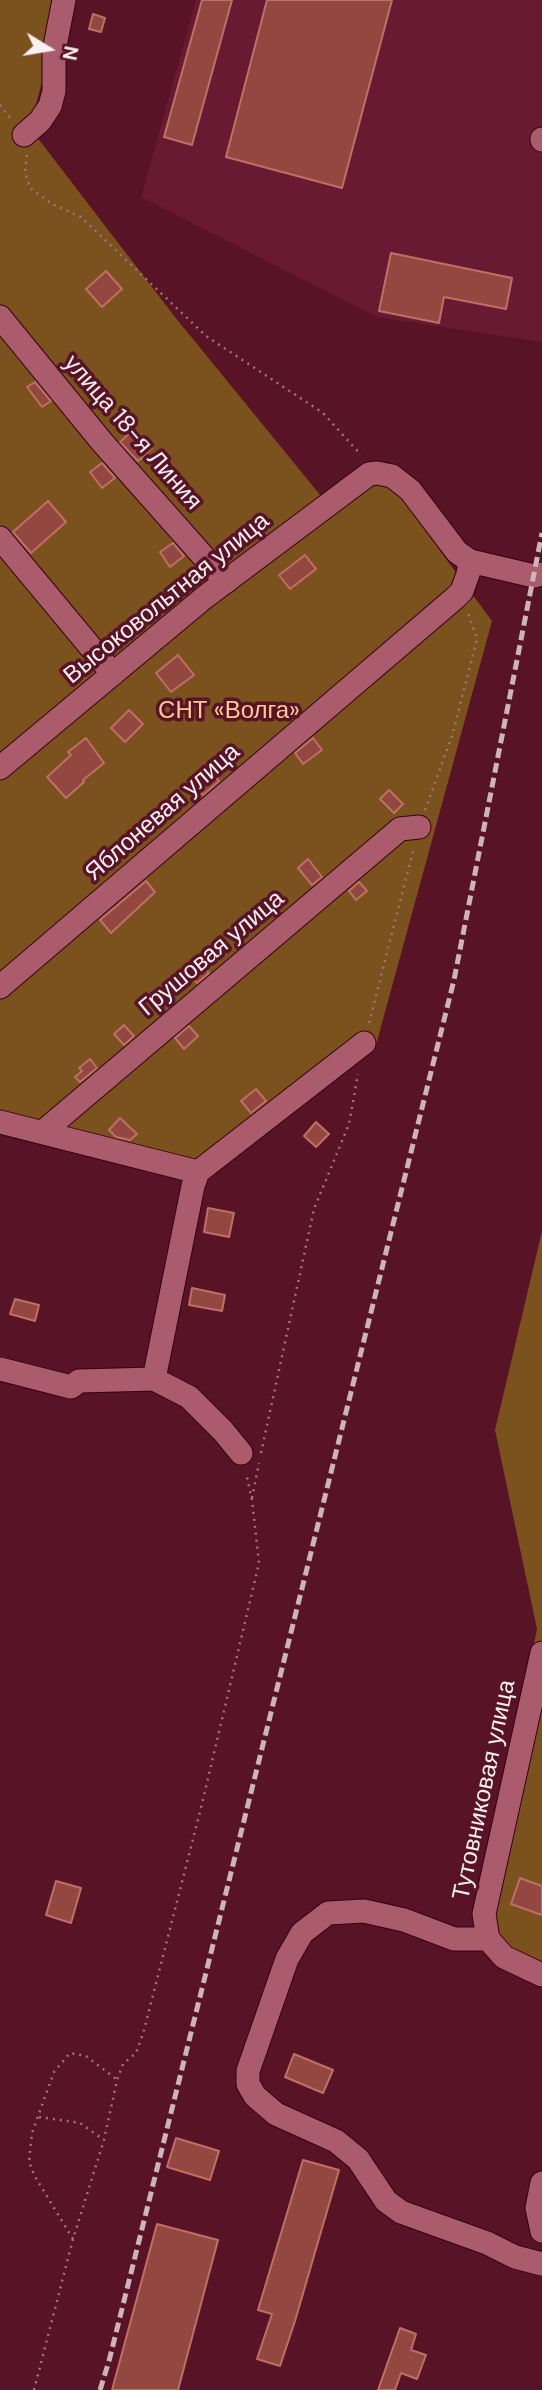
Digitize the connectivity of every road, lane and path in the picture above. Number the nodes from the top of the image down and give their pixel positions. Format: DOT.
graph roads {
  1 [pos="64,0"];
  2 [pos="0,105"];
  3 [pos="24,135"];
  4 [pos="0,317"];
  5 [pos="369,474"];
  6 [pos="0,538"];
  7 [pos="470,561"];
  8 [pos="542,574"];
  9 [pos="226,582"];
  10 [pos="113,674"];
  11 [pos="1,764"];
  12 [pos="419,827"];
  13 [pos="0,987"];
  14 [pos="365,1043"];
  15 [pos="0,1122"];
  16 [pos="44,1131"];
  17 [pos="198,1172"];
  18 [pos="0,1370"];
  19 [pos="154,1379"];
  20 [pos="241,1453"];
  21 [pos="542,1653"];
  22 [pos="488,1938"];
  23 [pos="542,1975"];
  24 [pos="117,2080"];
  25 [pos="38,2116"];
  26 [pos="104,2140"];
  27 [pos="542,2183"];
  28 [pos="542,2231"];
  29 [pos="74,2239"];
  30 [pos="542,2264"];
  31 [pos="34,2390"];
  1 -- 3 [label="street"];
  2 -- 3 [label="path"];
  3 -- 5 [label="path"];
  4 -- 9 [label="street, улица 18-я Линия"];
  5 -- 7 [label="street"];
  5 -- 9 [label="street, Высоковольтная улица"];
  6 -- 10 [label="street"];
  7 -- 8 [label="street"];
  7 -- 13 [label="street, Яблоневая улица"];
  9 -- 10 [label="street, Высоковольтная улица"];
  10 -- 11 [label="street, Высоковольтная улица"];
  12 -- 16 [label="street, Грушовая улица"];
  14 -- 17 [label="street"];
  15 -- 16 [label="street"];
  16 -- 17 [label="street"];
  17 -- 19 [label="street"];
  18 -- 19 [label="street"];
  19 -- 20 [label="street"];
  20 -- 24 [label="path"];
  21 -- 22 [label="street, Тутовниковая улица"];
  22 -- 23 [label="street"];
  22 -- 30 [label="street"];
  24 -- 25 [label="path"];
  24 -- 26 [label="path"];
  25 -- 26 [label="path"];
  25 -- 29 [label="path"];
  26 -- 29 [label="path"];
  27 -- 28 [label="street"];
  29 -- 31 [label="path"];
}
